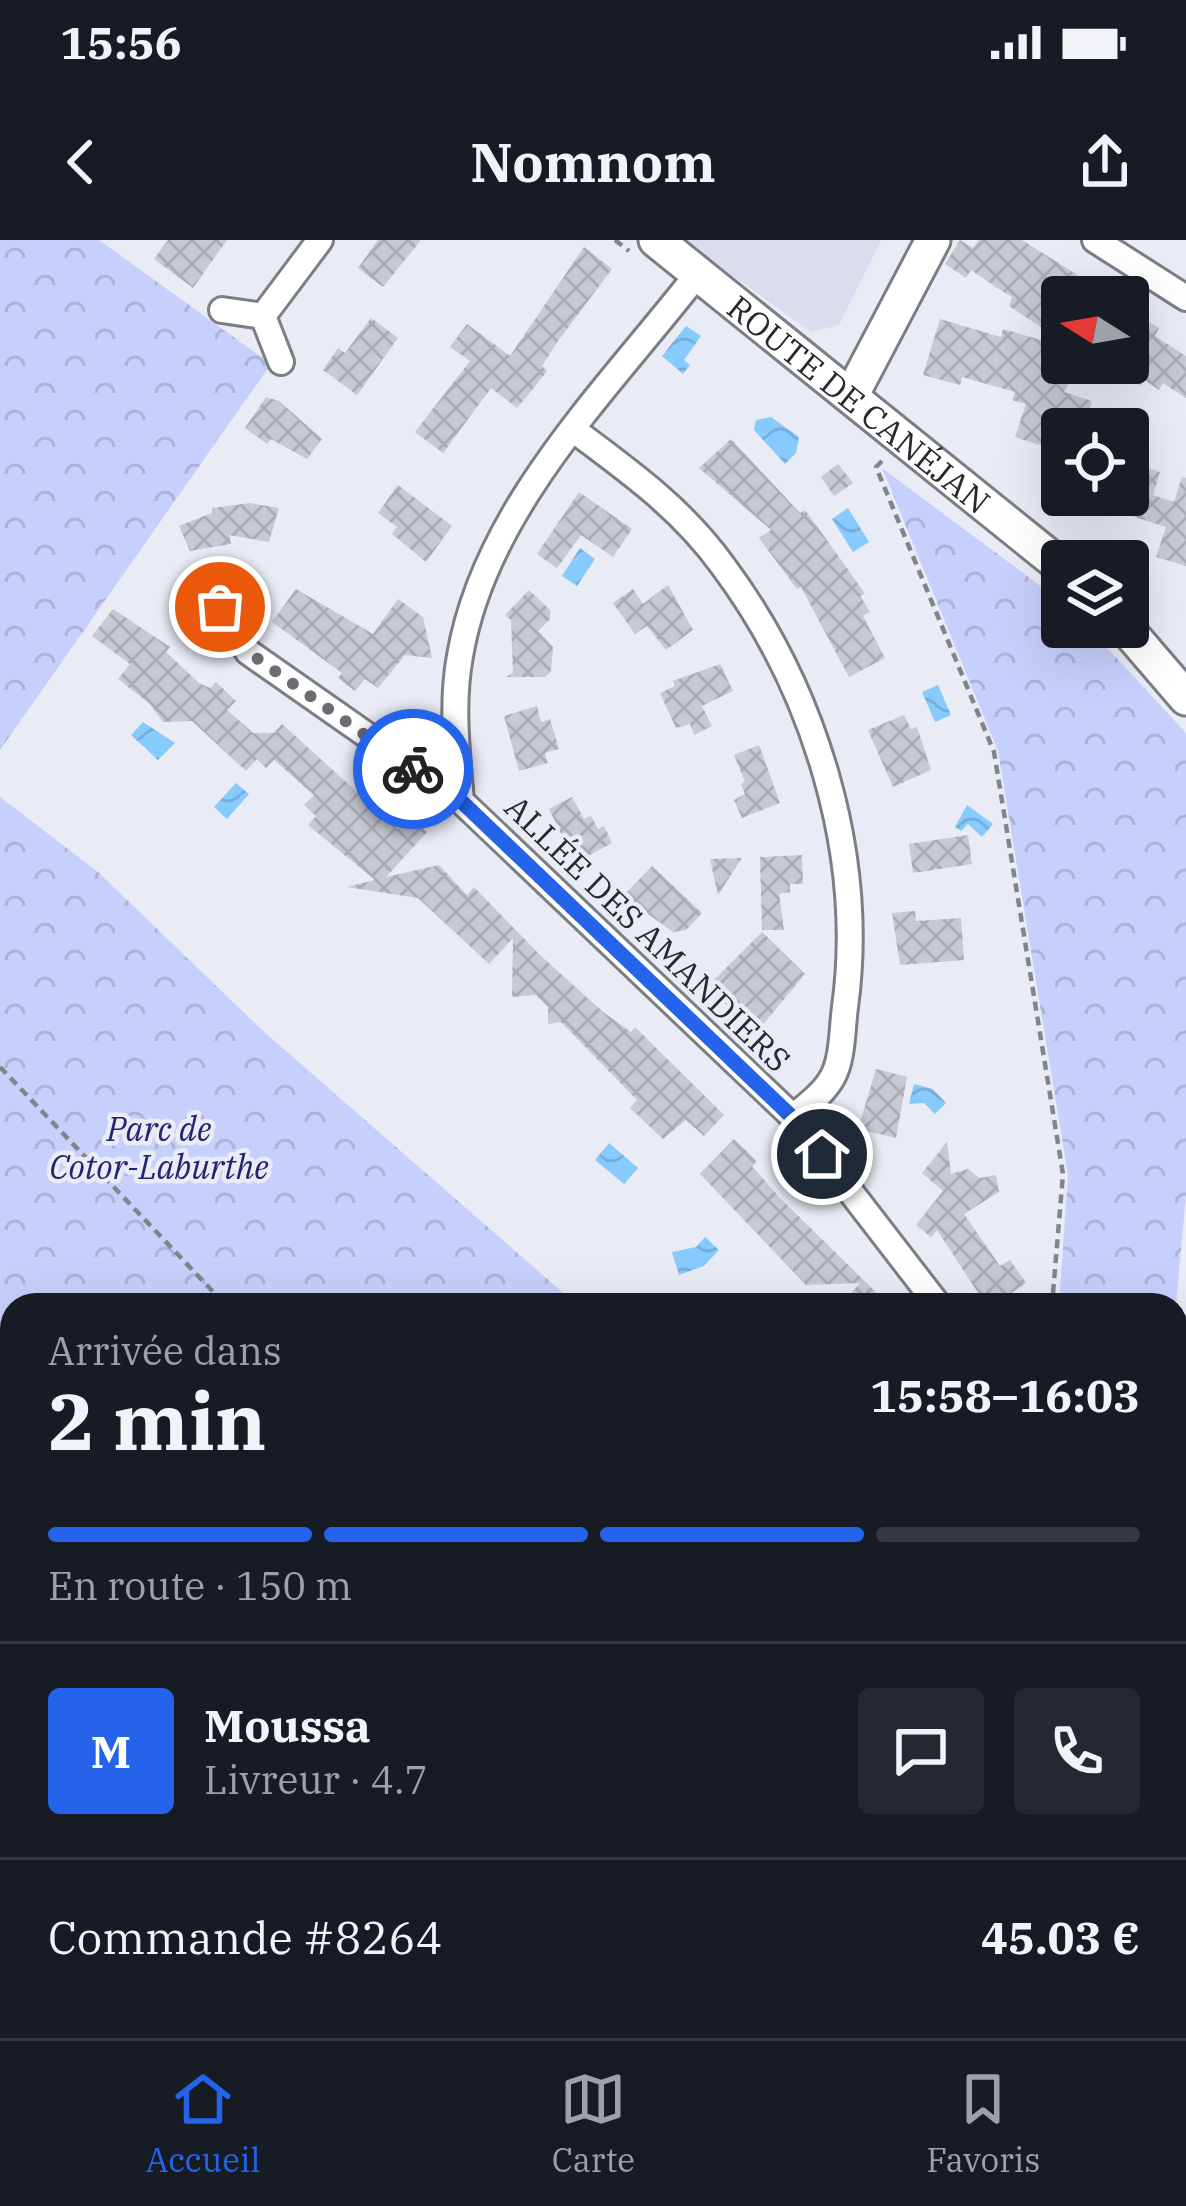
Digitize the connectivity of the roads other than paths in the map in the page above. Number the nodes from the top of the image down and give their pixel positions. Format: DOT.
graph roads {
  1 [pos="320,240"];
  2 [pos="656,240"];
  3 [pos="933,240"];
  4 [pos="1095,240"];
  5 [pos="699,272"];
  6 [pos="1186,298"];
  7 [pos="222,310"];
  8 [pos="262,316"];
  9 [pos="281,362"];
  10 [pos="851,396"];
  11 [pos="575,430"];
  12 [pos="1041,550"];
  13 [pos="220,607"];
  14 [pos="1143,648"];
  15 [pos="1186,698"];
  16 [pos="461,801"];
  17 [pos="793,1118"];
  18 [pos="929,1293"];
  1 -- 8 [label="street"];
  2 -- 5 [label="street, ROUTE DE CANÉJAN"];
  3 -- 10 [label="street"];
  4 -- 6 [label="street"];
  5 -- 10 [label="street, ROUTE DE CANÉJAN"];
  5 -- 11 [label="street, ALLÉE DES AMANDIERS"];
  7 -- 8 [label="street"];
  8 -- 9 [label="street"];
  10 -- 12 [label="street, ROUTE DE CANÉJAN"];
  11 -- 16 [label="street, ALLÉE DES AMANDIERS"];
  11 -- 17 [label="street"];
  13 -- 16 [label="street"];
  14 -- 15 [label="street"];
  16 -- 17 [label="street, ALLÉE DES AMANDIERS"];
  17 -- 18 [label="street, ALLÉE DES AMANDIERS"];
}
